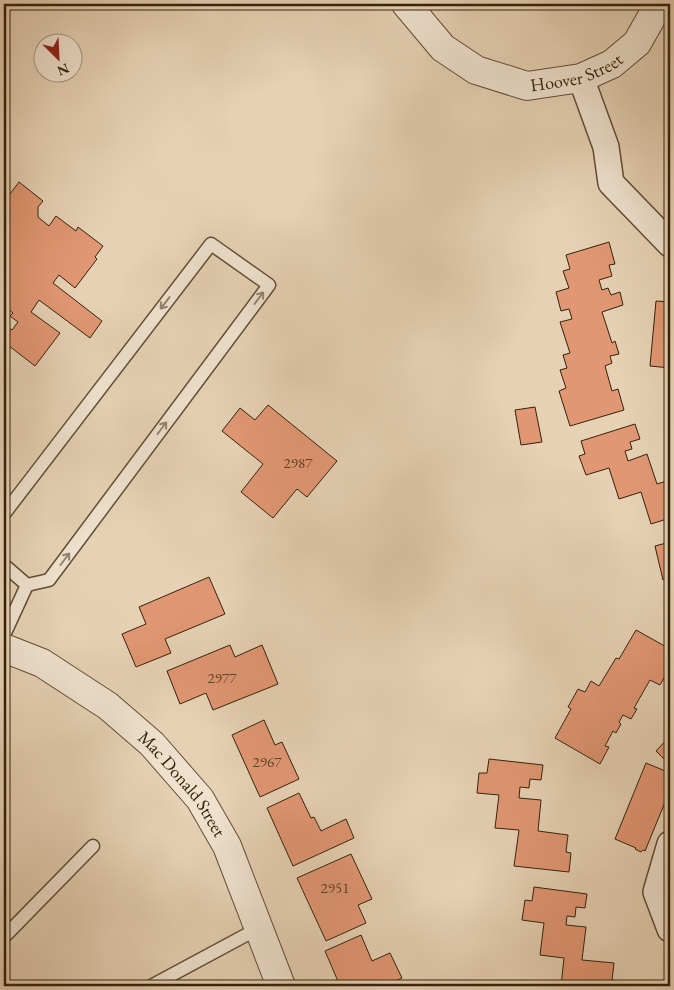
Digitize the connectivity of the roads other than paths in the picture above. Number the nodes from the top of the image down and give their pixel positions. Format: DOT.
graph roads {
  1 [pos="406,4"];
  2 [pos="655,4"];
  3 [pos="581,78"];
  4 [pos="670,244"];
  5 [pos="4,514"];
  6 [pos="4,565"];
  7 [pos="27,585"];
  8 [pos="4,635"];
  9 [pos="4,648"];
  10 [pos="670,844"];
  11 [pos="92,846"];
  12 [pos="259,928"];
  13 [pos="670,929"];
  14 [pos="4,937"];
  15 [pos="151,986"];
  16 [pos="281,986"];
  1 -- 3 [label="street, Hoover Street"];
  2 -- 3 [label="street, Hoover Street"];
  3 -- 4 [label="street"];
  7 -- 5 [label="lane, one-way"];
  6 -- 7 [label="lane"];
  7 -- 8 [label="lane"];
  9 -- 12 [label="street, Mac Donald Street"];
  10 -- 13 [label="street"];
  11 -- 14 [label="lane"];
  12 -- 15 [label="lane"];
  12 -- 16 [label="street, Mac Donald Street"];
}
